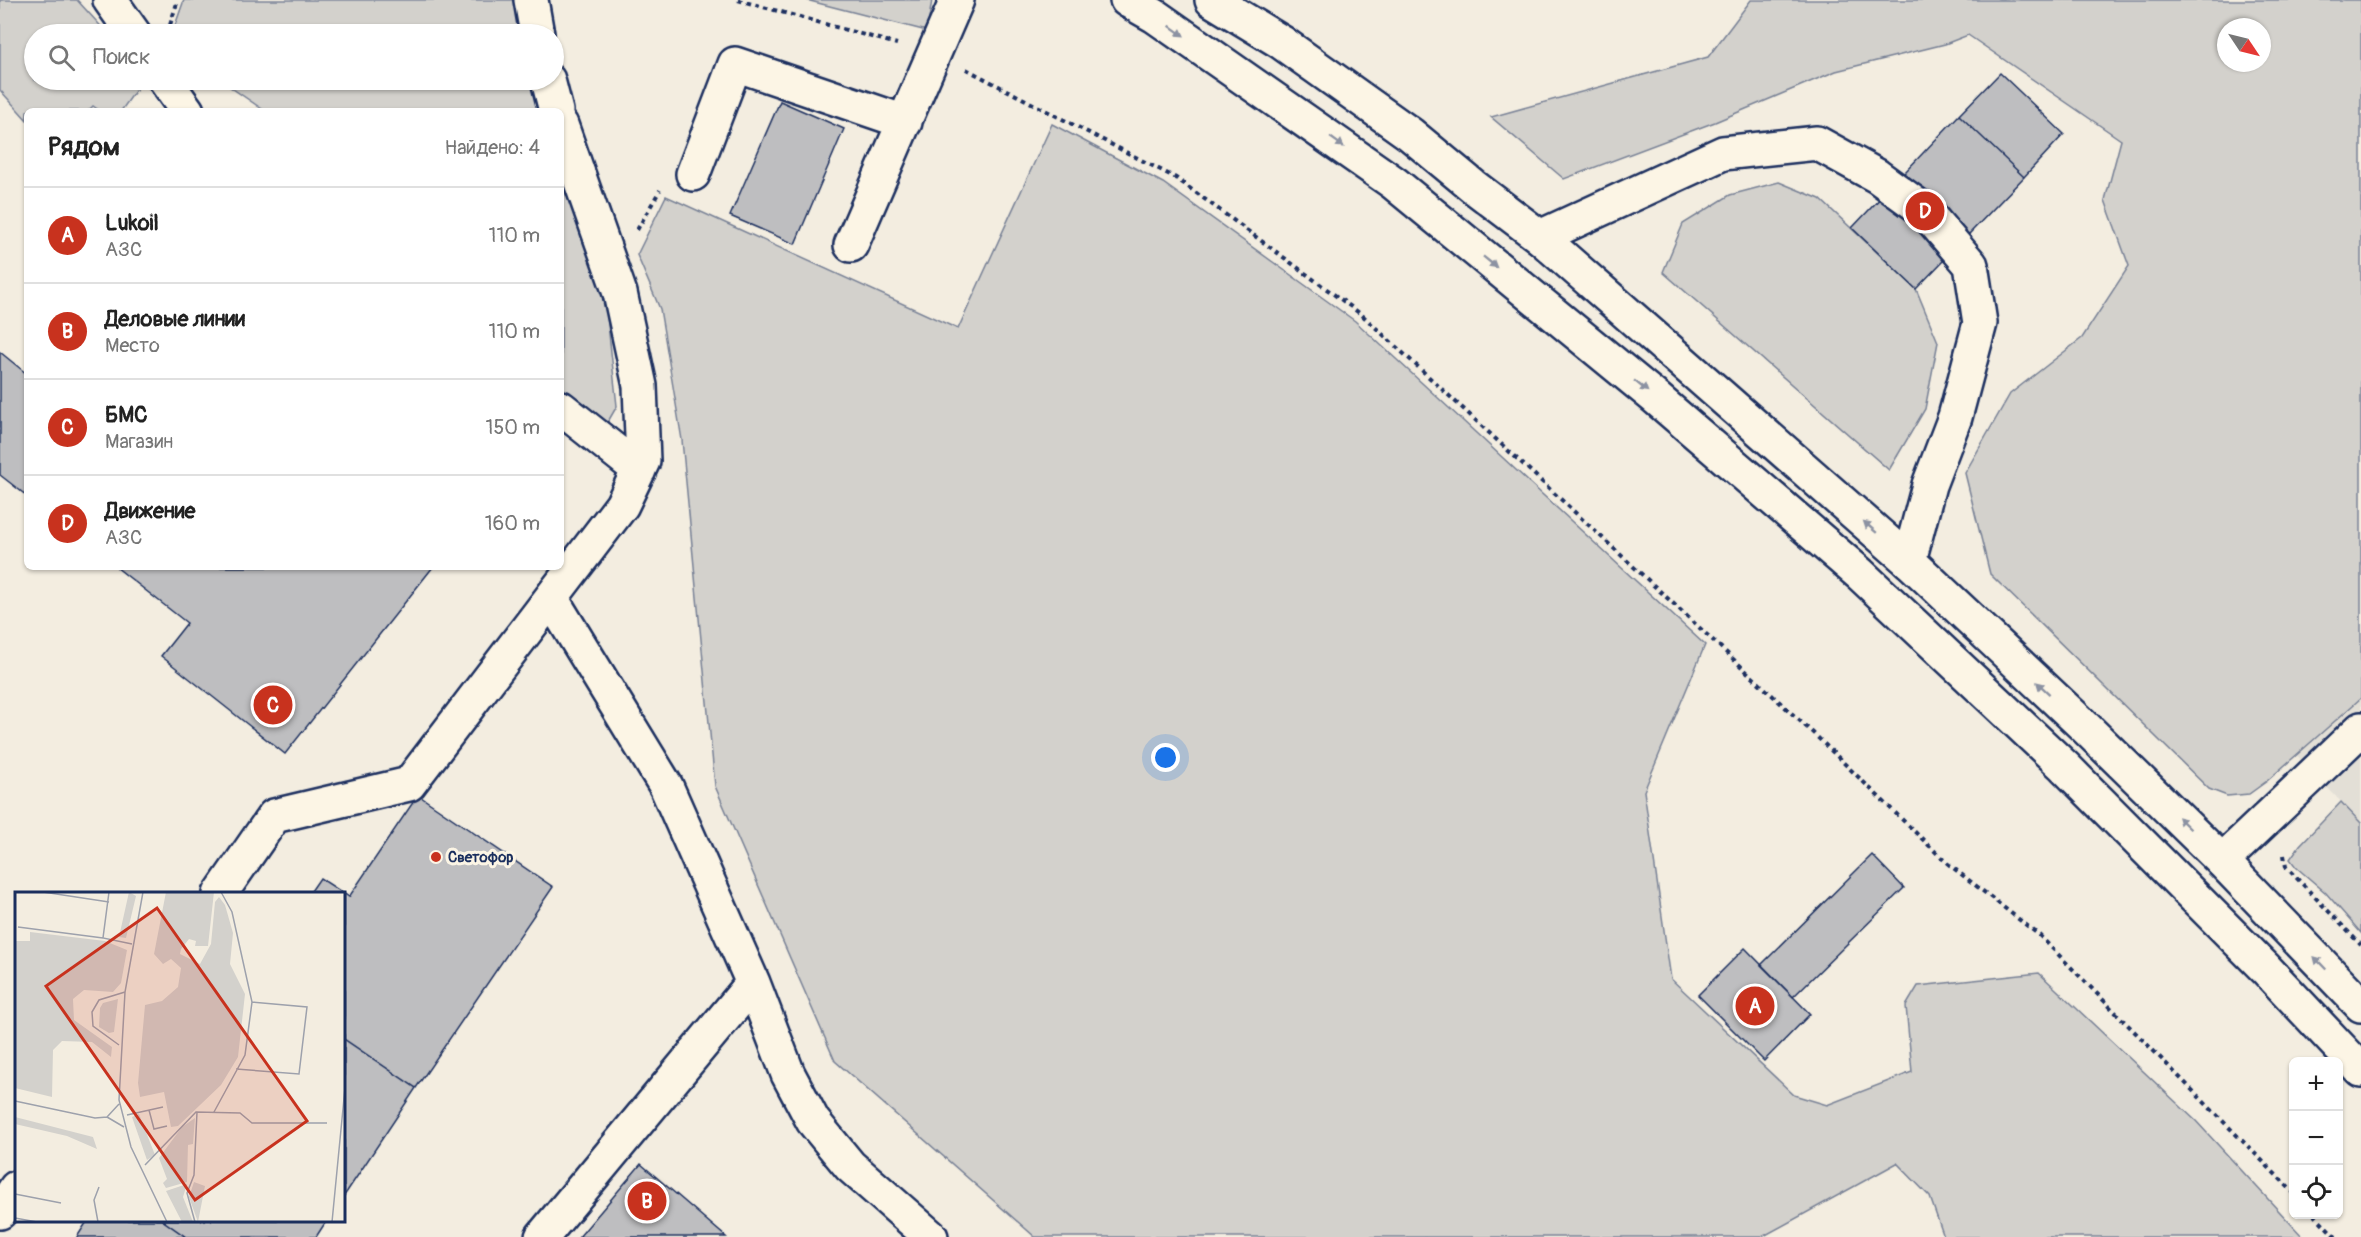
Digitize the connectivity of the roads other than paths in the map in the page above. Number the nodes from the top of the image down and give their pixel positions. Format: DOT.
graph roads {
  1 [pos="110,0"];
  2 [pos="531,0"];
  3 [pos="957,0"];
  4 [pos="1127,0"];
  5 [pos="1212,0"];
  6 [pos="127,24"];
  7 [pos="535,24"];
  8 [pos="172,90"];
  9 [pos="551,90"];
  10 [pos="185,108"];
  11 [pos="555,108"];
  12 [pos="905,122"];
  13 [pos="564,134"];
  14 [pos="693,174"];
  15 [pos="1540,237"];
  16 [pos="851,244"];
  17 [pos="564,410"];
  18 [pos="639,470"];
  19 [pos="1910,561"];
  20 [pos="551,598"];
  21 [pos="2361,729"];
  22 [pos="2223,861"];
  23 [pos="221,892"];
  24 [pos="753,983"];
  25 [pos="2361,1005"];
  26 [pos="2361,1070"];
  27 [pos="15,1190"];
  28 [pos="0,1212"];
  29 [pos="543,1237"];
  30 [pos="931,1237"];
  1 -- 6 [label="main road"];
  2 -- 7 [label="main road"];
  3 -- 12 [label="main road"];
  4 -- 26 [label="main road, one-way"];
  5 -- 15 [label="main road"];
  8 -- 10 [label="main road"];
  9 -- 11 [label="main road"];
  12 -- 14 [label="main road"];
  12 -- 16 [label="main road"];
  13 -- 18 [label="main road"];
  19 -- 15 [label="main road, one-way"];
  15 -- 19 [label="main road"];
  17 -- 18 [label="main road"];
  18 -- 20 [label="main road"];
  22 -- 19 [label="main road, one-way"];
  20 -- 23 [label="main road"];
  20 -- 24 [label="main road"];
  21 -- 22 [label="main road"];
  25 -- 22 [label="main road, one-way"];
  24 -- 29 [label="main road"];
  24 -- 30 [label="main road"];
  27 -- 28 [label="main road"];
}
